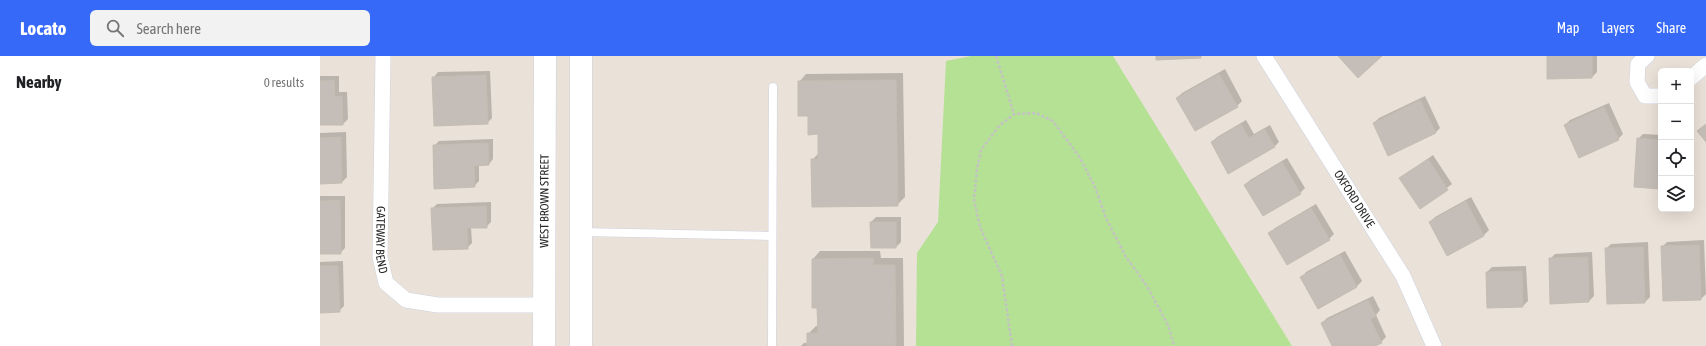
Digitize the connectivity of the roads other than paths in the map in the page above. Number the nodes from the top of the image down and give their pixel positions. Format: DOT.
graph roads {
  1 [pos="383,56"];
  2 [pos="545,56"];
  3 [pos="582,56"];
  4 [pos="1264,56"];
  5 [pos="1647,56"];
  6 [pos="1706,65"];
  7 [pos="1694,75"];
  8 [pos="773,87"];
  9 [pos="1658,96"];
  10 [pos="581,232"];
  11 [pos="771,236"];
  12 [pos="544,305"];
  13 [pos="544,346"];
  14 [pos="581,346"];
  15 [pos="772,346"];
  16 [pos="1434,346"];
  1 -- 12 [label="street, GATEWAY BEND"];
  2 -- 12 [label="main road, WEST BROWN STREET"];
  3 -- 10 [label="main road"];
  4 -- 16 [label="street, OXFORD DRIVE"];
  5 -- 9 [label="street"];
  6 -- 7 [label="street"];
  8 -- 11 [label="lane"];
  10 -- 11 [label="lane"];
  10 -- 14 [label="main road"];
  11 -- 15 [label="lane"];
  12 -- 13 [label="main road, WEST BROWN STREET"];
}
